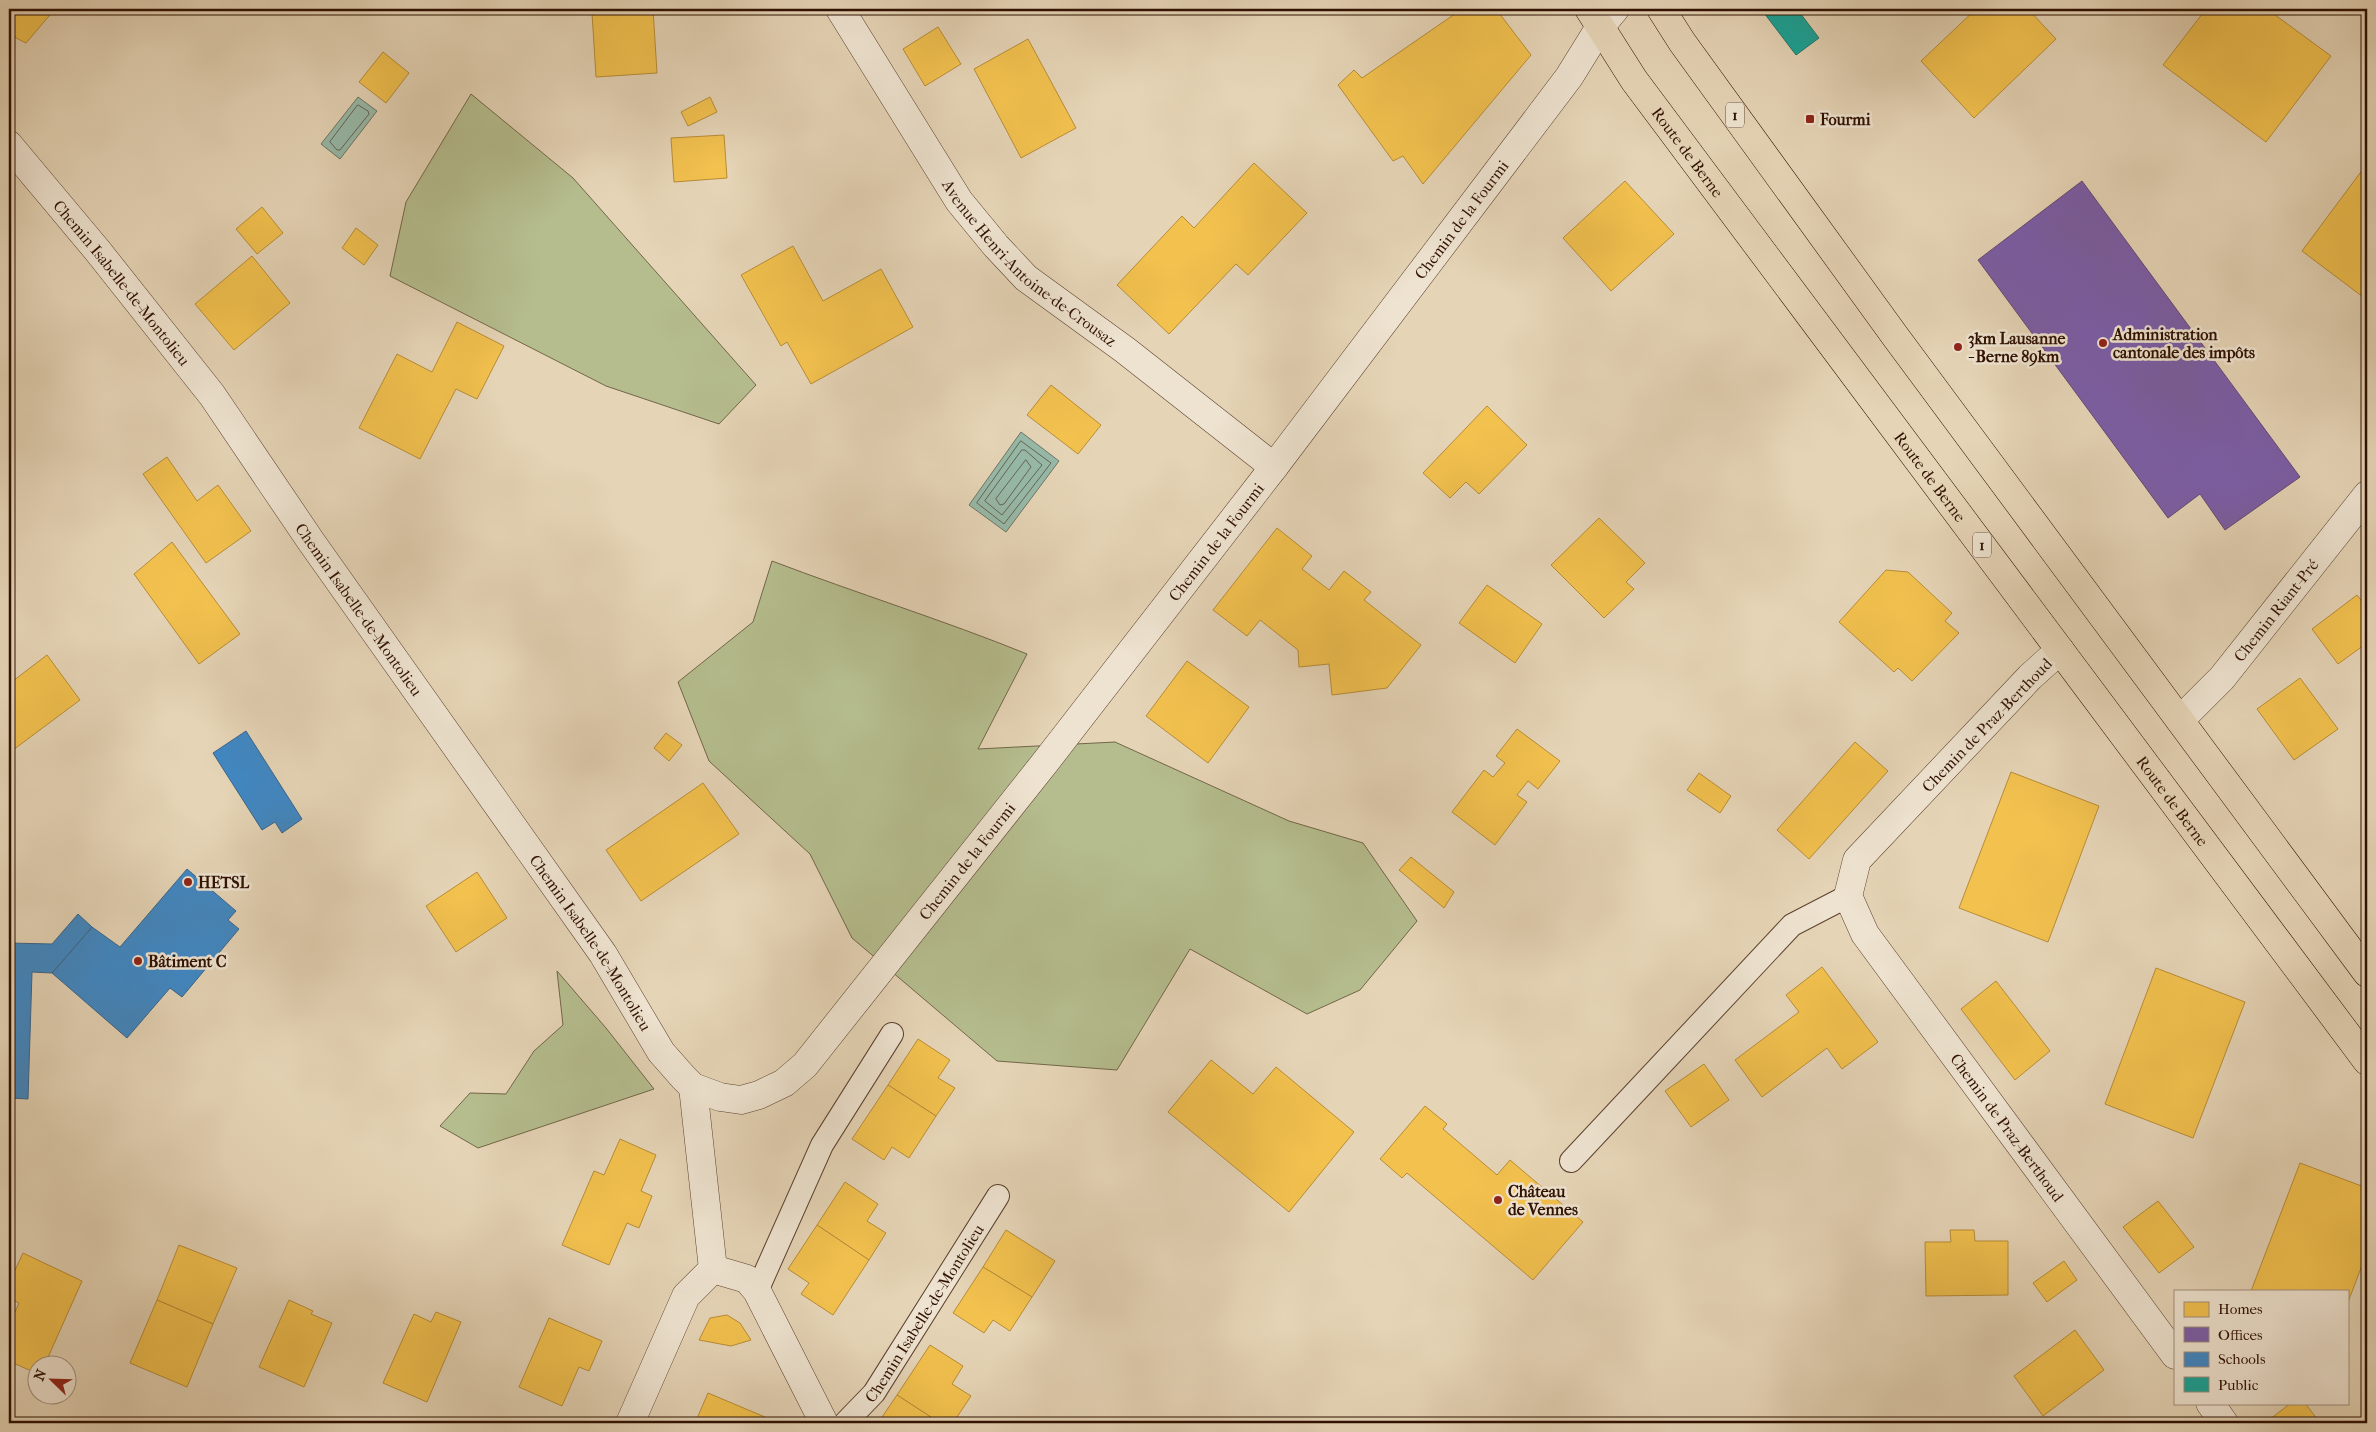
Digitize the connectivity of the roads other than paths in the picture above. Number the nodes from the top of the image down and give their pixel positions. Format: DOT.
graph roads {
  1 [pos="840,9"];
  2 [pos="1661,9"];
  3 [pos="1601,15"];
  4 [pos="9,145"];
  5 [pos="1274,467"];
  6 [pos="2367,494"];
  7 [pos="2060,650"];
  8 [pos="2180,720"];
  9 [pos="1848,896"];
  10 [pos="2367,973"];
  11 [pos="892,1034"];
  12 [pos="2367,1061"];
  13 [pos="805,1065"];
  14 [pos="693,1087"];
  15 [pos="1571,1161"];
  16 [pos="998,1196"];
  17 [pos="713,1269"];
  18 [pos="757,1291"];
  19 [pos="2174,1354"];
  20 [pos="2211,1404"];
  21 [pos="630,1423"];
  22 [pos="824,1423"];
  23 [pos="844,1423"];
  24 [pos="2224,1423"];
  1 -- 5 [label="street, Avenue Henri-Antoine-de-Crousaz"];
  2 -- 8 [label="main road, 1"];
  3 -- 5 [label="street, Chemin de la Fourmi"];
  3 -- 7 [label="main road, Route de Berne / 1"];
  4 -- 14 [label="street, Chemin Isabelle-de-Montolieu"];
  5 -- 13 [label="street, Chemin de la Fourmi"];
  6 -- 8 [label="street, Chemin Riant-Pré"];
  7 -- 9 [label="street, Chemin de Praz-Berthoud"];
  7 -- 12 [label="main road, Route de Berne / 1"];
  8 -- 10 [label="main road, 1"];
  9 -- 15 [label="lane"];
  9 -- 19 [label="street, Chemin de Praz-Berthoud"];
  11 -- 18 [label="lane"];
  13 -- 14 [label="street, Chemin Isabelle-de-Montolieu"];
  14 -- 17 [label="street"];
  16 -- 23 [label="lane, Chemin Isabelle-de-Montolieu"];
  17 -- 18 [label="street"];
  17 -- 21 [label="street"];
  18 -- 22 [label="street"];
  20 -- 24 [label="street"];
}
